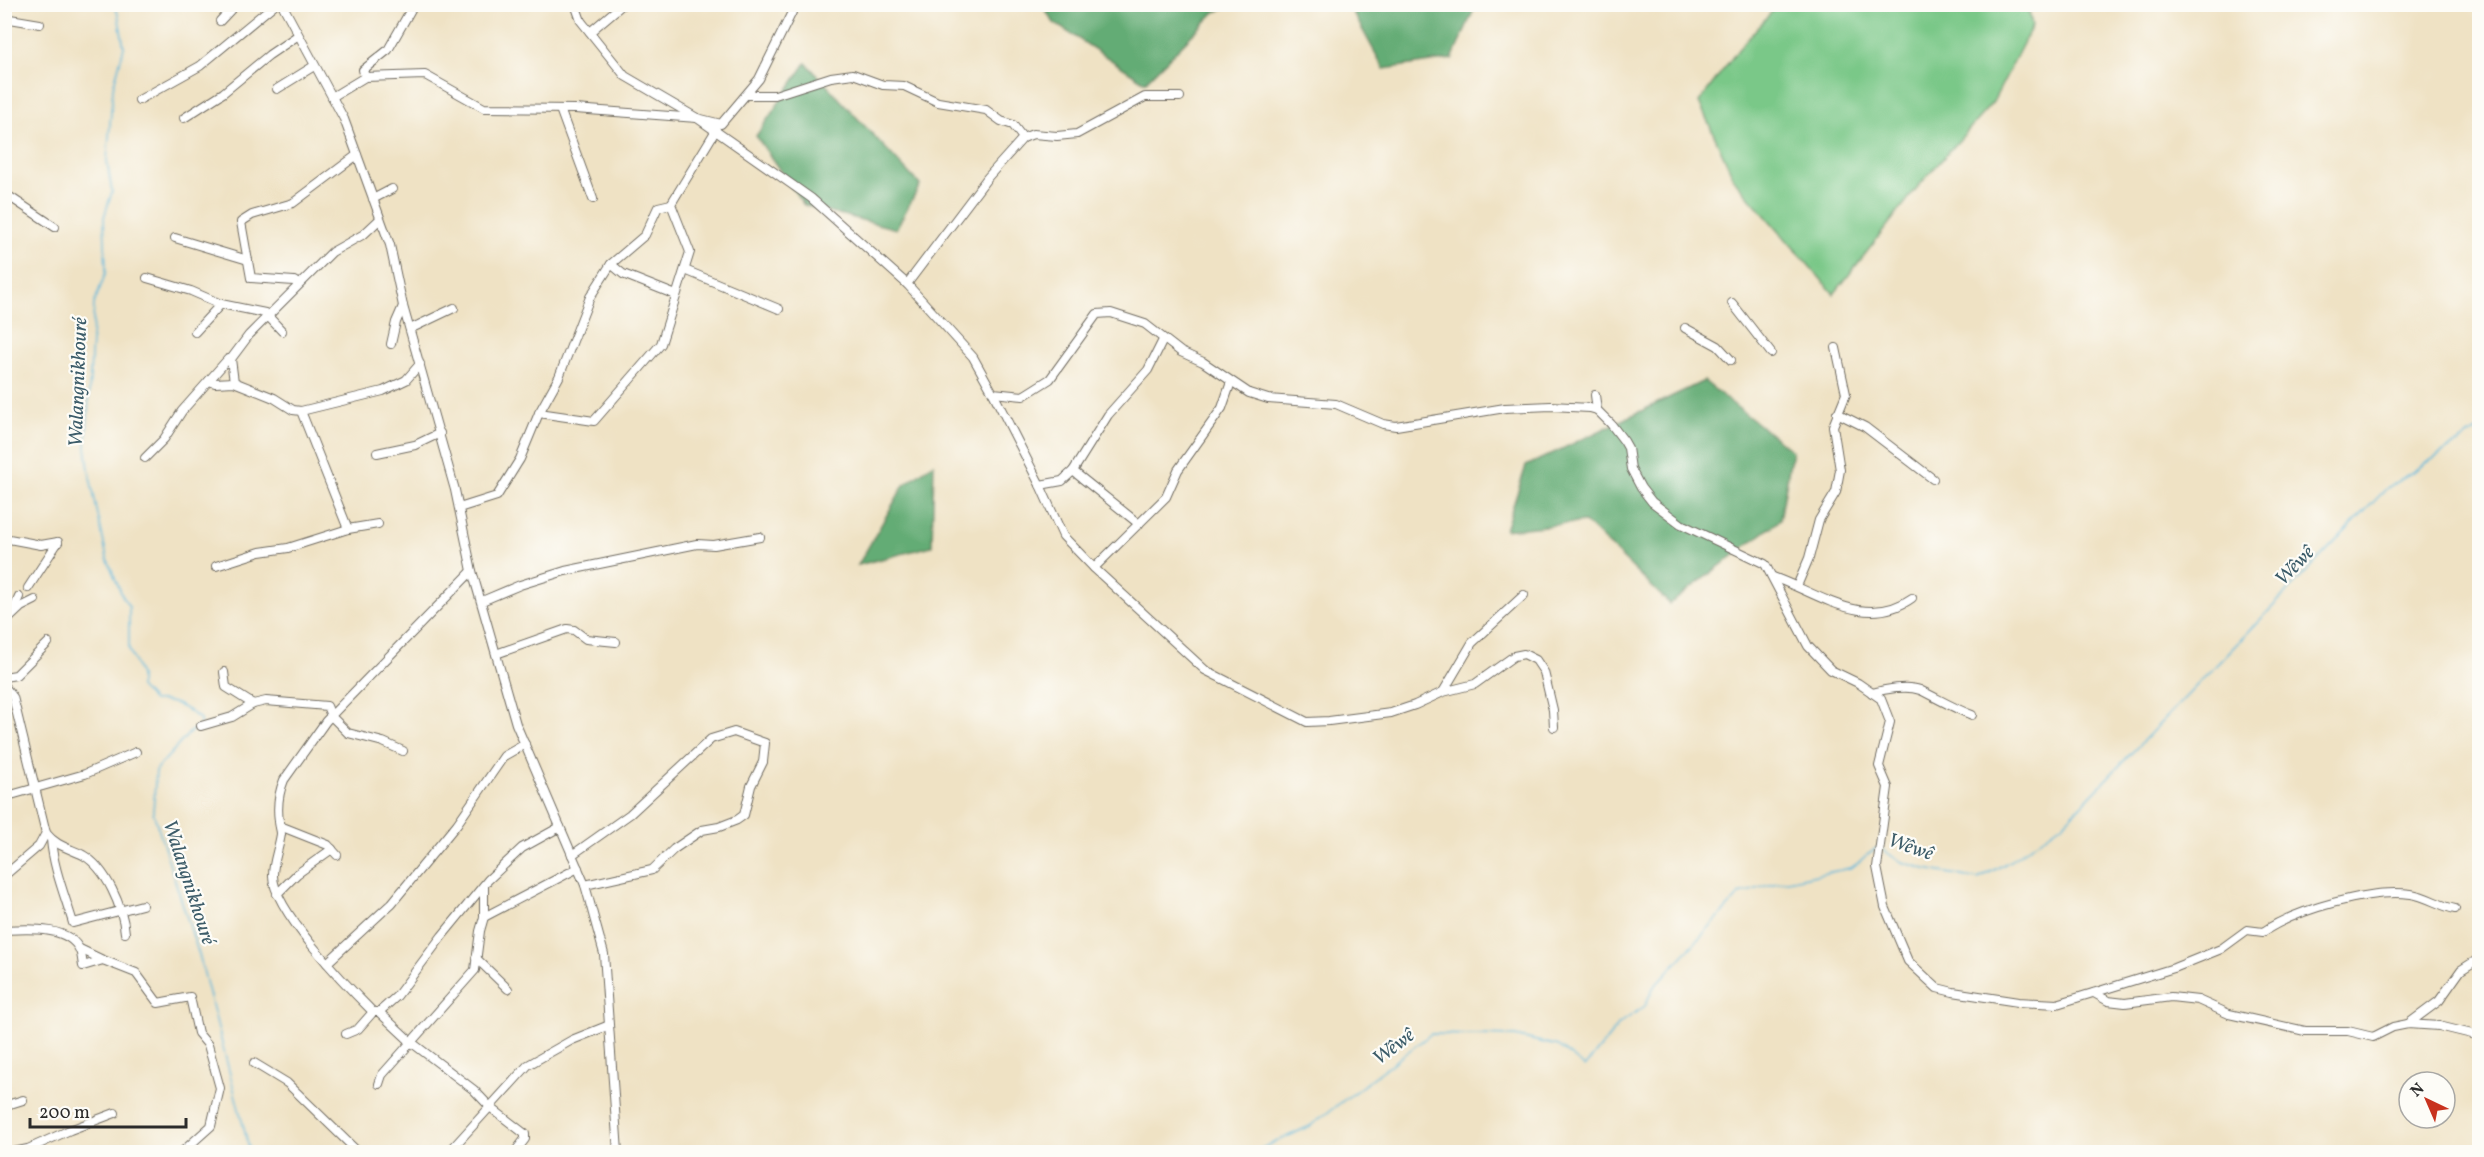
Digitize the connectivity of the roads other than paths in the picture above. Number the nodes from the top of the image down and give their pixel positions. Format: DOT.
graph roads {
  1 [pos="236,4"];
  2 [pos="275,4"];
  3 [pos="282,4"];
  4 [pos="414,4"];
  5 [pos="575,4"];
  6 [pos="624,4"];
  7 [pos="796,4"];
  8 [pos="4,18"];
  9 [pos="220,21"];
  10 [pos="40,24"];
  11 [pos="590,32"];
  12 [pos="297,36"];
  13 [pos="314,66"];
  14 [pos="365,77"];
  15 [pos="277,88"];
  16 [pos="747,95"];
  17 [pos="332,97"];
  18 [pos="1180,97"];
  19 [pos="139,100"];
  20 [pos="560,109"];
  21 [pos="184,118"];
  22 [pos="698,118"];
  23 [pos="721,124"];
  24 [pos="714,132"];
  25 [pos="1023,138"];
  26 [pos="357,155"];
  27 [pos="392,189"];
  28 [pos="4,193"];
  29 [pos="373,199"];
  30 [pos="593,199"];
  31 [pos="671,204"];
  32 [pos="380,219"];
  33 [pos="55,227"];
  34 [pos="175,238"];
  35 [pos="248,260"];
  36 [pos="611,264"];
  37 [pos="685,270"];
  38 [pos="147,278"];
  39 [pos="298,284"];
  40 [pos="907,284"];
  41 [pos="676,295"];
  42 [pos="1732,303"];
  43 [pos="221,304"];
  44 [pos="403,306"];
  45 [pos="454,308"];
  46 [pos="779,309"];
  47 [pos="269,315"];
  48 [pos="1685,328"];
  49 [pos="410,329"];
  50 [pos="282,331"];
  51 [pos="195,332"];
  52 [pos="1163,340"];
  53 [pos="391,344"];
  54 [pos="1836,348"];
  55 [pos="1771,353"];
  56 [pos="231,359"];
  57 [pos="1731,360"];
  58 [pos="420,364"];
  59 [pos="209,381"];
  60 [pos="234,382"];
  61 [pos="1231,382"];
  62 [pos="993,393"];
  63 [pos="1595,396"];
  64 [pos="1597,410"];
  65 [pos="301,411"];
  66 [pos="539,413"];
  67 [pos="1837,413"];
  68 [pos="440,433"];
  69 [pos="377,453"];
  70 [pos="145,458"];
  71 [pos="1073,471"];
  72 [pos="1933,479"];
  73 [pos="1040,485"];
  74 [pos="459,508"];
  75 [pos="378,524"];
  76 [pos="1139,524"];
  77 [pos="348,529"];
  78 [pos="4,536"];
  79 [pos="759,537"];
  80 [pos="216,566"];
  81 [pos="1094,568"];
  82 [pos="472,571"];
  83 [pos="1773,577"];
  84 [pos="1797,586"];
  85 [pos="28,588"];
  86 [pos="1524,595"];
  87 [pos="19,597"];
  88 [pos="1912,598"];
  89 [pos="35,600"];
  90 [pos="482,601"];
  91 [pos="7,621"];
  92 [pos="616,642"];
  93 [pos="48,643"];
  94 [pos="496,654"];
  95 [pos="224,672"];
  96 [pos="4,677"];
  97 [pos="6,691"];
  98 [pos="1443,692"];
  99 [pos="1872,693"];
  100 [pos="253,704"];
  101 [pos="1972,715"];
  102 [pos="329,719"];
  103 [pos="201,726"];
  104 [pos="1554,727"];
  105 [pos="525,744"];
  106 [pos="136,752"];
  107 [pos="404,752"];
  108 [pos="35,787"];
  109 [pos="4,797"];
  110 [pos="280,826"];
  111 [pos="560,827"];
  112 [pos="49,836"];
  113 [pos="572,855"];
  114 [pos="578,868"];
  115 [pos="4,876"];
  116 [pos="585,885"];
  117 [pos="484,886"];
  118 [pos="277,894"];
  119 [pos="142,904"];
  120 [pos="2455,909"];
  121 [pos="120,912"];
  122 [pos="484,917"];
  123 [pos="4,930"];
  124 [pos="125,933"];
  125 [pos="80,949"];
  126 [pos="2480,957"];
  127 [pos="476,958"];
  128 [pos="103,960"];
  129 [pos="327,963"];
  130 [pos="508,989"];
  131 [pos="2094,993"];
  132 [pos="376,1012"];
  133 [pos="2408,1024"];
  134 [pos="607,1026"];
  135 [pos="346,1034"];
  136 [pos="2480,1036"];
  137 [pos="411,1042"];
  138 [pos="254,1063"];
  139 [pos="379,1084"];
  140 [pos="23,1100"];
  141 [pos="4,1106"];
  142 [pos="490,1107"];
  143 [pos="114,1113"];
  144 [pos="13,1152"];
  145 [pos="182,1152"];
  146 [pos="358,1152"];
  147 [pos="449,1152"];
  148 [pos="515,1152"];
  149 [pos="618,1152"];
  1 -- 9 [label="street"];
  2 -- 19 [label="street"];
  3 -- 12 [label="street"];
  4 -- 14 [label="street"];
  5 -- 11 [label="street"];
  6 -- 11 [label="street"];
  7 -- 16 [label="street"];
  8 -- 10 [label="street"];
  11 -- 22 [label="street"];
  12 -- 13 [label="street"];
  12 -- 21 [label="street"];
  13 -- 15 [label="street"];
  13 -- 17 [label="street"];
  14 -- 17 [label="street"];
  14 -- 20 [label="street"];
  16 -- 23 [label="street"];
  16 -- 25 [label="street"];
  17 -- 26 [label="street"];
  18 -- 25 [label="street"];
  20 -- 22 [label="street"];
  20 -- 30 [label="street"];
  22 -- 23 [label="street"];
  22 -- 24 [label="street"];
  23 -- 24 [label="street"];
  24 -- 31 [label="street"];
  24 -- 40 [label="street"];
  25 -- 40 [label="street"];
  26 -- 29 [label="street"];
  26 -- 35 [label="street"];
  27 -- 29 [label="street"];
  28 -- 33 [label="street"];
  29 -- 32 [label="street"];
  31 -- 36 [label="street"];
  31 -- 37 [label="street"];
  32 -- 39 [label="street"];
  32 -- 44 [label="street"];
  34 -- 35 [label="street"];
  35 -- 39 [label="street"];
  36 -- 41 [label="street"];
  36 -- 66 [label="street"];
  37 -- 41 [label="street"];
  37 -- 46 [label="street"];
  38 -- 43 [label="street"];
  39 -- 47 [label="street"];
  40 -- 62 [label="street"];
  41 -- 66 [label="street"];
  42 -- 55 [label="street"];
  43 -- 47 [label="street"];
  43 -- 51 [label="street"];
  44 -- 49 [label="street"];
  44 -- 53 [label="street"];
  45 -- 49 [label="street"];
  47 -- 50 [label="street"];
  47 -- 56 [label="street"];
  48 -- 57 [label="street"];
  49 -- 58 [label="street"];
  52 -- 61 [label="street"];
  52 -- 62 [label="street"];
  52 -- 71 [label="street"];
  54 -- 67 [label="street"];
  56 -- 59 [label="street"];
  56 -- 60 [label="street"];
  58 -- 65 [label="street"];
  58 -- 68 [label="street"];
  59 -- 60 [label="street"];
  59 -- 70 [label="street"];
  60 -- 65 [label="street"];
  61 -- 64 [label="street"];
  61 -- 76 [label="street"];
  62 -- 73 [label="street"];
  63 -- 64 [label="street"];
  64 -- 83 [label="street"];
  65 -- 77 [label="street"];
  66 -- 74 [label="street"];
  67 -- 72 [label="street"];
  67 -- 84 [label="street"];
  68 -- 69 [label="street"];
  68 -- 74 [label="street"];
  71 -- 73 [label="street"];
  71 -- 76 [label="street"];
  73 -- 81 [label="street"];
  74 -- 82 [label="street"];
  75 -- 77 [label="street"];
  76 -- 81 [label="street"];
  77 -- 80 [label="street"];
  78 -- 85 [label="street"];
  79 -- 90 [label="street"];
  81 -- 98 [label="street"];
  82 -- 90 [label="street"];
  82 -- 102 [label="street"];
  83 -- 84 [label="street"];
  83 -- 99 [label="street"];
  84 -- 88 [label="street"];
  86 -- 98 [label="street"];
  87 -- 91 [label="street"];
  89 -- 91 [label="street"];
  90 -- 94 [label="street"];
  92 -- 94 [label="street"];
  93 -- 96 [label="street"];
  94 -- 105 [label="street"];
  95 -- 100 [label="street"];
  97 -- 108 [label="street"];
  98 -- 104 [label="street"];
  99 -- 101 [label="street"];
  99 -- 131 [label="street"];
  100 -- 102 [label="street"];
  100 -- 103 [label="street"];
  102 -- 107 [label="street"];
  102 -- 110 [label="street"];
  105 -- 111 [label="street"];
  105 -- 129 [label="street"];
  106 -- 108 [label="street"];
  108 -- 109 [label="street"];
  108 -- 112 [label="street"];
  110 -- 118 [label="street"];
  110 -- 118 [label="street"];
  111 -- 113 [label="street"];
  111 -- 117 [label="street"];
  112 -- 115 [label="street"];
  112 -- 121 [label="street"];
  112 -- 121 [label="street"];
  113 -- 114 [label="street"];
  113 -- 116 [label="street"];
  114 -- 116 [label="street"];
  114 -- 122 [label="street"];
  116 -- 134 [label="street"];
  117 -- 122 [label="street"];
  117 -- 132 [label="street"];
  118 -- 129 [label="street"];
  119 -- 121 [label="street"];
  120 -- 131 [label="street"];
  121 -- 124 [label="street"];
  122 -- 127 [label="street"];
  123 -- 125 [label="street"];
  125 -- 128 [label="street"];
  125 -- 128 [label="street"];
  126 -- 133 [label="street"];
  127 -- 130 [label="street"];
  127 -- 137 [label="street"];
  128 -- 145 [label="street"];
  129 -- 132 [label="street"];
  131 -- 133 [label="street"];
  132 -- 135 [label="street"];
  132 -- 137 [label="street"];
  133 -- 136 [label="street"];
  134 -- 142 [label="street"];
  134 -- 149 [label="street"];
  137 -- 139 [label="street"];
  137 -- 142 [label="street"];
  138 -- 146 [label="street"];
  140 -- 141 [label="street"];
  142 -- 147 [label="street"];
  142 -- 148 [label="street"];
  143 -- 144 [label="street"];
}
